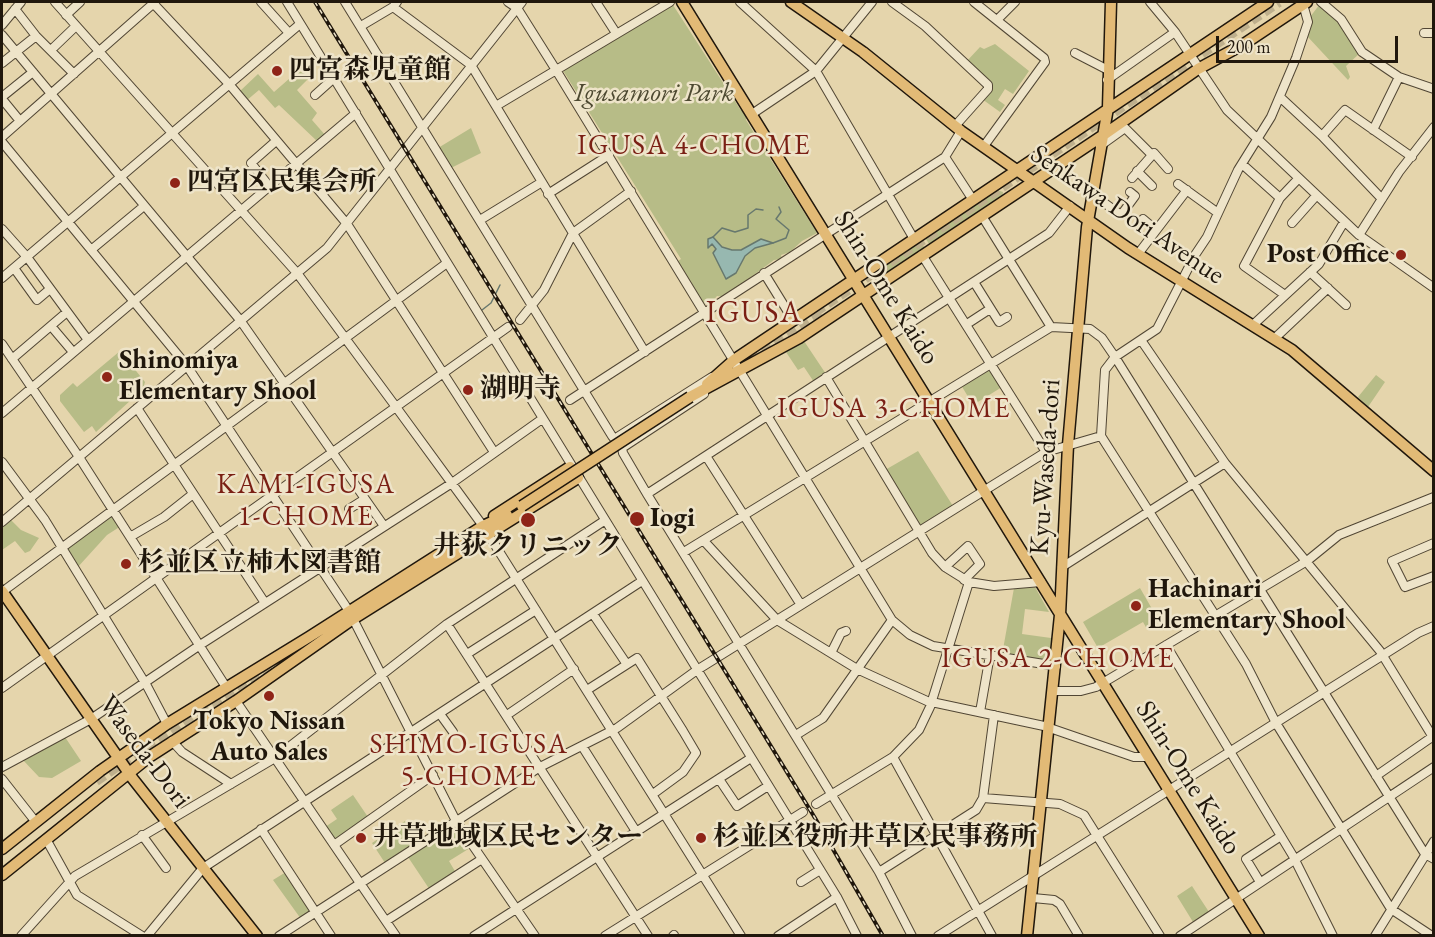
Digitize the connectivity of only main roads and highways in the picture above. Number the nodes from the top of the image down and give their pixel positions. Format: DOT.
graph roads {
  1 [pos="682,2"];
  2 [pos="791,2"];
  3 [pos="1111,2"];
  4 [pos="1268,2"];
  5 [pos="1302,2"];
  6 [pos="1214,56"];
  7 [pos="1150,81"];
  8 [pos="1134,92"];
  9 [pos="1160,95"];
  10 [pos="1144,106"];
  11 [pos="1108,108"];
  12 [pos="1101,141"];
  13 [pos="1046,151"];
  14 [pos="1057,165"];
  15 [pos="1019,170"];
  16 [pos="1034,180"];
  17 [pos="994,188"];
  18 [pos="1005,200"];
  19 [pos="1088,220"];
  20 [pos="875,267"];
  21 [pos="886,280"];
  22 [pos="854,281"];
  23 [pos="863,295"];
  24 [pos="753,348"];
  25 [pos="761,360"];
  26 [pos="734,369"];
  27 [pos="570,466"];
  28 [pos="1434,471"];
  29 [pos="578,478"];
  30 [pos="485,529"];
  31 [pos="2,592"];
  32 [pos="351,615"];
  33 [pos="1060,615"];
  34 [pos="135,746"];
  35 [pos="118,758"];
  36 [pos="145,760"];
  37 [pos="128,772"];
  38 [pos="102,781"];
  39 [pos="2,849"];
  40 [pos="2,857"];
  41 [pos="2,867"];
  42 [pos="2,875"];
  43 [pos="257,936"];
  44 [pos="1027,936"];
  45 [pos="1259,936"];
  1 -- 22 [label="main road, Shin-Ome Kaido"];
  2 -- 15 [label="main road, Senkawa Dori Avenue"];
  3 -- 11 [label="main road, Kyu-Waseda-dori"];
  4 -- 7 [label="main road"];
  5 -- 6 [label="main road"];
  5 -- 9 [label="main road"];
  7 -- 8 [label="main road"];
  7 -- 9 [label="main road"];
  8 -- 10 [label="main road"];
  8 -- 11 [label="main road"];
  9 -- 10 [label="main road"];
  10 -- 12 [label="main road"];
  11 -- 12 [label="main road, Kyu-Waseda-dori"];
  11 -- 13 [label="main road"];
  12 -- 14 [label="main road"];
  12 -- 19 [label="main road, Kyu-Waseda-dori"];
  13 -- 14 [label="main road"];
  13 -- 15 [label="main road"];
  14 -- 16 [label="main road"];
  15 -- 16 [label="main road, Senkawa Dori Avenue"];
  15 -- 17 [label="main road"];
  16 -- 18 [label="main road"];
  16 -- 19 [label="main road, Senkawa Dori Avenue"];
  17 -- 18 [label="main road"];
  17 -- 20 [label="main road"];
  18 -- 21 [label="main road"];
  19 -- 28 [label="main road, Senkawa Dori Avenue"];
  19 -- 33 [label="main road, Kyu-Waseda-dori"];
  20 -- 21 [label="main road"];
  20 -- 22 [label="main road"];
  21 -- 23 [label="main road"];
  22 -- 23 [label="main road, Shin-Ome Kaido"];
  22 -- 24 [label="main road"];
  23 -- 25 [label="main road"];
  23 -- 33 [label="main road, Shin-Ome Kaido"];
  24 -- 25 [label="main road"];
  24 -- 26 [label="main road"];
  25 -- 26 [label="main road"];
  26 -- 30 [label="main road, bridge"];
  27 -- 30 [label="main road"];
  29 -- 30 [label="main road"];
  30 -- 32 [label="main road"];
  31 -- 35 [label="main road, Waseda-Dori"];
  32 -- 34 [label="main road"];
  32 -- 36 [label="main road"];
  33 -- 44 [label="main road, Kyu-Waseda-dori"];
  33 -- 45 [label="main road, Shin-Ome Kaido"];
  34 -- 35 [label="main road"];
  34 -- 36 [label="main road"];
  35 -- 37 [label="main road, Waseda-Dori"];
  35 -- 38 [label="main road"];
  36 -- 37 [label="main road"];
  37 -- 38 [label="main road"];
  37 -- 43 [label="main road, Waseda-Dori"];
  38 -- 39 [label="main road"];
  38 -- 40 [label="main road"];
  38 -- 41 [label="main road"];
  38 -- 42 [label="main road"];
}
